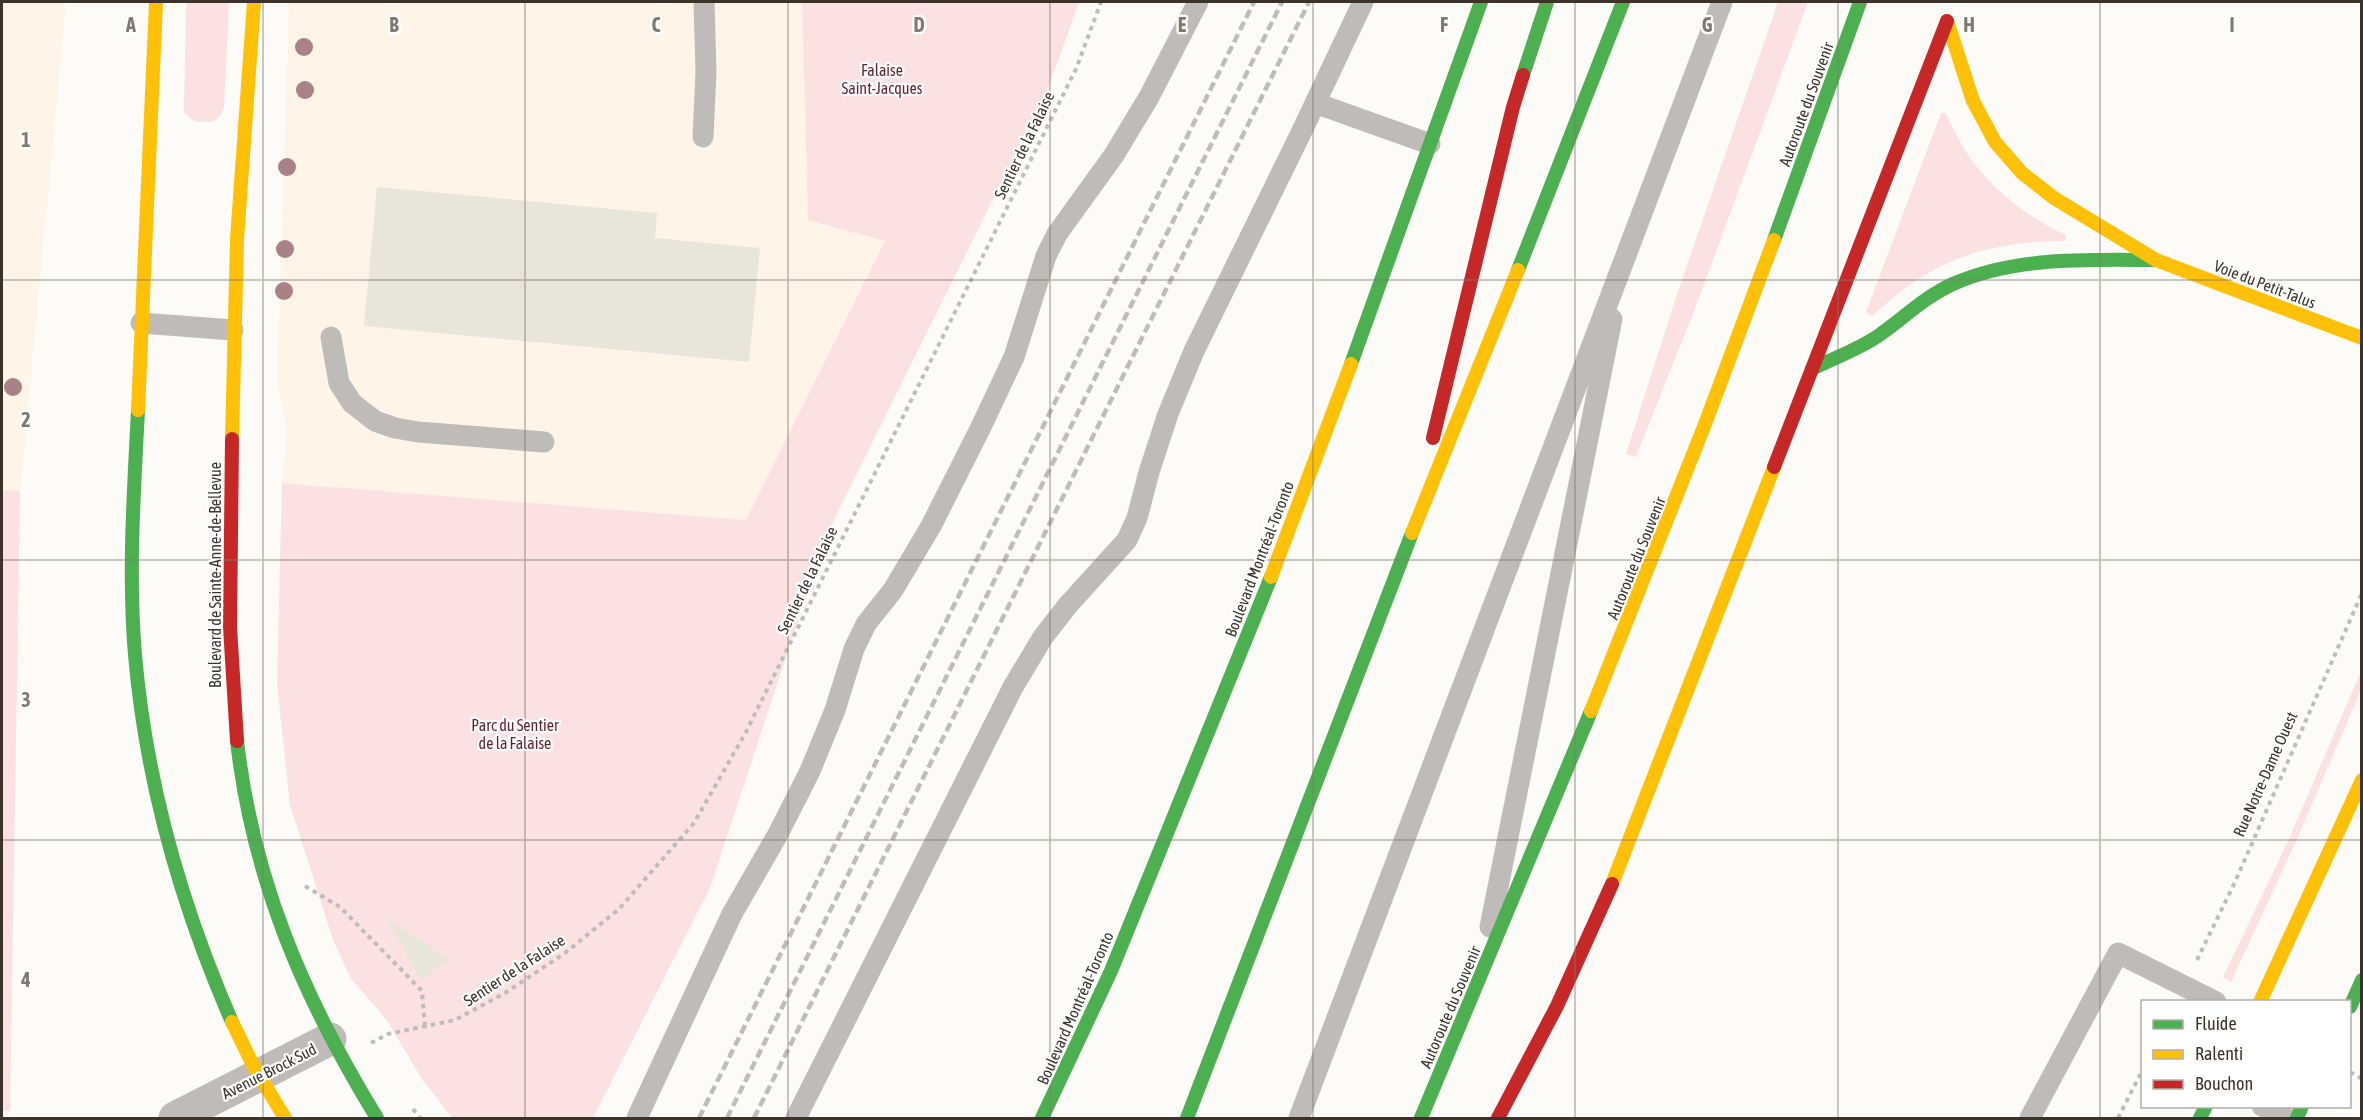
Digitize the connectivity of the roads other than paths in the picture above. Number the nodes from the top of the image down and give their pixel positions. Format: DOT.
graph roads {
  1 [pos="156,2"];
  2 [pos="254,2"];
  3 [pos="704,2"];
  4 [pos="1198,2"];
  5 [pos="1363,2"];
  6 [pos="1481,2"];
  7 [pos="1547,2"];
  8 [pos="1623,2"];
  9 [pos="1722,2"];
  10 [pos="1860,2"];
  11 [pos="1316,103"];
  12 [pos="703,137"];
  13 [pos="1430,144"];
  14 [pos="1623,260"];
  15 [pos="2156,260"];
  16 [pos="141,323"];
  17 [pos="233,330"];
  18 [pos="331,337"];
  19 [pos="2361,338"];
  20 [pos="1812,369"];
  21 [pos="544,441"];
  22 [pos="1407,547"];
  23 [pos="2361,780"];
  24 [pos="2361,980"];
  25 [pos="1478,985"];
  26 [pos="2212,1000"];
  27 [pos="2261,1000"];
  28 [pos="2351,1002"];
  29 [pos="330,1039"];
  30 [pos="259,1075"];
  31 [pos="2264,1108"];
  32 [pos="175,1119"];
  33 [pos="285,1119"];
  34 [pos="377,1119"];
  35 [pos="637,1119"];
  36 [pos="796,1119"];
  37 [pos="1042,1119"];
  38 [pos="1187,1119"];
  39 [pos="1299,1119"];
  40 [pos="1421,1119"];
  41 [pos="1498,1119"];
  42 [pos="2030,1119"];
  43 [pos="2286,1119"];
  1 -- 16 [label="main road"];
  2 -- 17 [label="main road, Boulevard de Sainte-Anne-de-Bellevue"];
  3 -- 12 [label="lane"];
  4 -- 35 [label="lane"];
  5 -- 11 [label="lane"];
  6 -- 13 [label="main road, Boulevard Montréal-Toronto"];
  7 -- 22 [label="main road"];
  8 -- 22 [label="main road"];
  9 -- 14 [label="lane"];
  10 -- 25 [label="main road, Autoroute du Souvenir"];
  11 -- 13 [label="lane"];
  11 -- 36 [label="lane"];
  13 -- 37 [label="main road, Boulevard Montréal-Toronto"];
  14 -- 25 [label="lane"];
  14 -- 39 [label="lane"];
  15 -- 19 [label="main road, Voie du Petit-Talus"];
  15 -- 20 [label="main road"];
  15 -- 20 [label="main road"];
  16 -- 17 [label="lane"];
  16 -- 30 [label="main road"];
  17 -- 29 [label="main road, Boulevard de Sainte-Anne-de-Bellevue"];
  18 -- 21 [label="lane"];
  20 -- 41 [label="main road"];
  22 -- 38 [label="main road"];
  23 -- 27 [label="main road"];
  24 -- 28 [label="main road"];
  25 -- 40 [label="main road, Autoroute du Souvenir"];
  26 -- 42 [label="lane"];
  29 -- 30 [label="street, Avenue Brock Sud"];
  29 -- 34 [label="main road, Boulevard de Sainte-Anne-de-Bellevue"];
  30 -- 32 [label="street, Avenue Brock Sud"];
  30 -- 33 [label="main road"];
  31 -- 43 [label="lane"];
}
